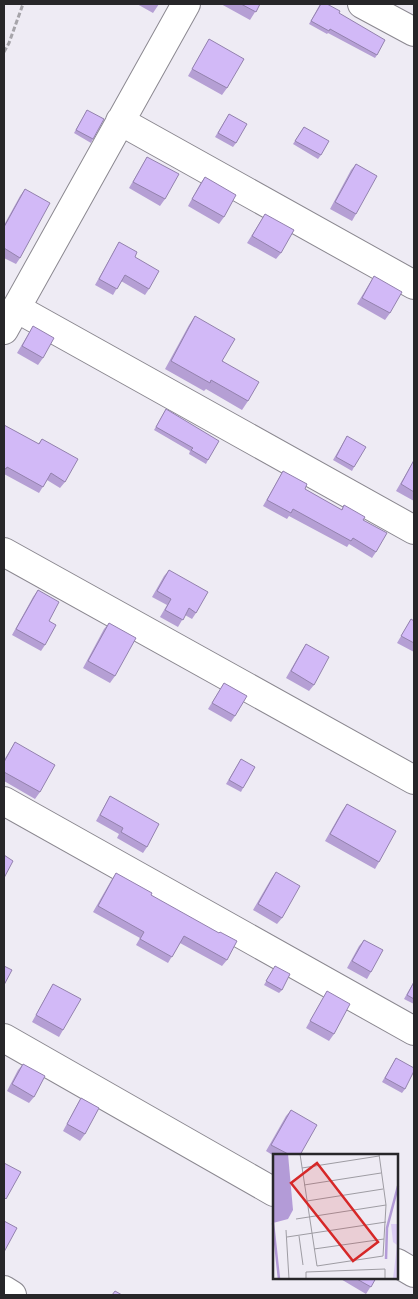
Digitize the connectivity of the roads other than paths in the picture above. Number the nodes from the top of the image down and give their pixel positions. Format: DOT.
graph roads {
  1 [pos="186,4"];
  2 [pos="362,4"];
  3 [pos="414,32"];
  4 [pos="120,121"];
  5 [pos="414,285"];
  6 [pos="10,319"];
  7 [pos="414,530"];
  8 [pos="4,552"];
  9 [pos="414,780"];
  10 [pos="4,801"];
  11 [pos="414,1031"];
  12 [pos="4,1038"];
  13 [pos="273,1191"];
  14 [pos="398,1263"];
  15 [pos="414,1272"];
  16 [pos="4,1290"];
  17 [pos="12,1295"];
  1 -- 4 [label="street"];
  2 -- 3 [label="street"];
  4 -- 5 [label="street"];
  4 -- 6 [label="street"];
  6 -- 7 [label="street"];
  8 -- 9 [label="street"];
  10 -- 11 [label="street"];
  12 -- 13 [label="street"];
  14 -- 15 [label="street"];
  16 -- 17 [label="street"];
}
